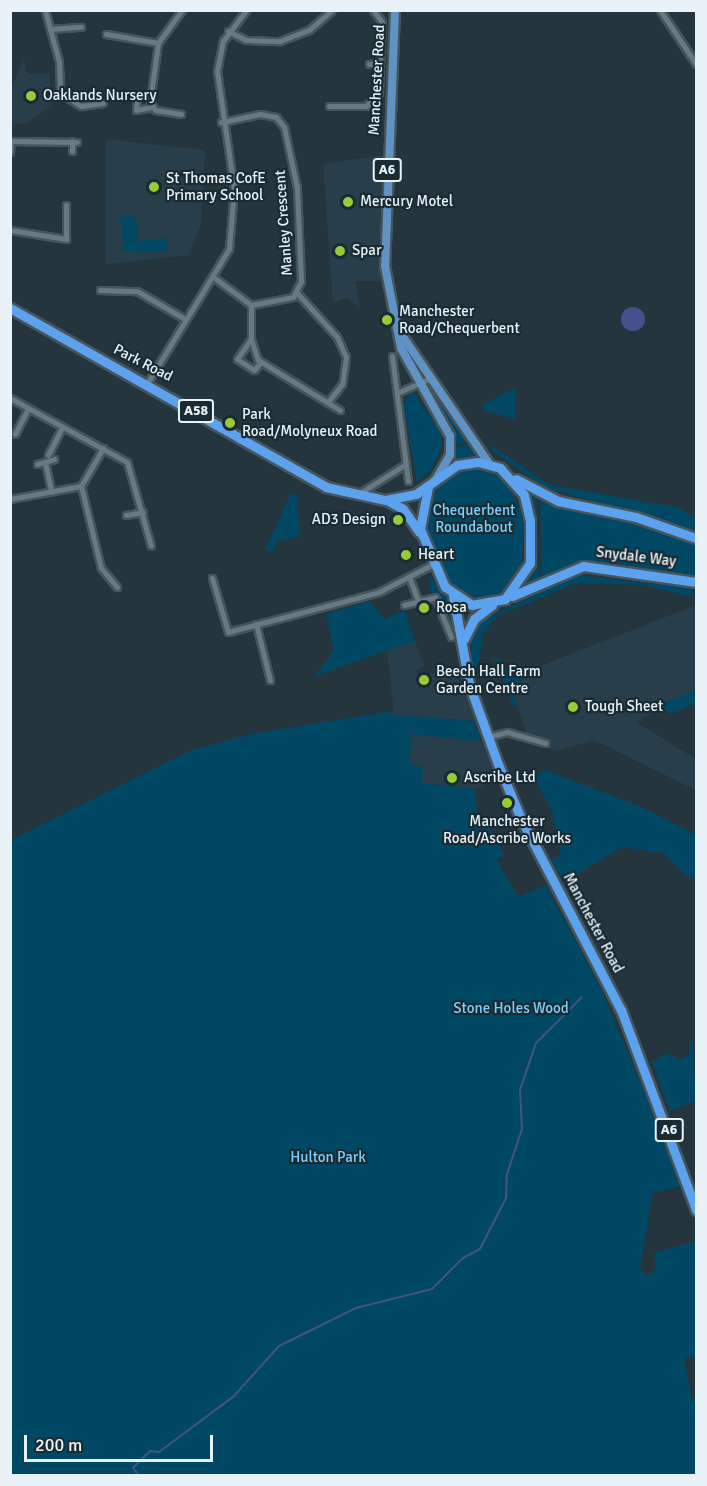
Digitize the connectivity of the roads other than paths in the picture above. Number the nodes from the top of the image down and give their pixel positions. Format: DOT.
graph roads {
  1 [pos="45,10"];
  2 [pos="182,10"];
  3 [pos="332,10"];
  4 [pos="373,10"];
  5 [pos="395,10"];
  6 [pos="660,10"];
  7 [pos="242,12"];
  8 [pos="50,29"];
  9 [pos="228,31"];
  10 [pos="106,34"];
  11 [pos="75,35"];
  12 [pos="158,43"];
  13 [pos="380,63"];
  14 [pos="369,64"];
  15 [pos="696,64"];
  16 [pos="137,100"];
  17 [pos="103,103"];
  18 [pos="329,106"];
  19 [pos="152,107"];
  20 [pos="181,114"];
  21 [pos="221,122"];
  22 [pos="11,141"];
  23 [pos="72,151"];
  24 [pos="10,152"];
  25 [pos="66,206"];
  26 [pos="10,230"];
  27 [pos="216,279"];
  28 [pos="100,290"];
  29 [pos="297,293"];
  30 [pos="251,305"];
  31 [pos="10,308"];
  32 [pos="185,318"];
  33 [pos="250,339"];
  34 [pos="392,356"];
  35 [pos="260,363"];
  36 [pos="424,381"];
  37 [pos="148,382"];
  38 [pos="397,393"];
  39 [pos="10,398"];
  40 [pos="328,402"];
  41 [pos="28,408"];
  42 [pos="340,410"];
  43 [pos="10,426"];
  44 [pos="63,427"];
  45 [pos="103,448"];
  46 [pos="48,455"];
  47 [pos="54,459"];
  48 [pos="45,462"];
  49 [pos="37,464"];
  50 [pos="406,464"];
  51 [pos="490,465"];
  52 [pos="511,476"];
  53 [pos="436,478"];
  54 [pos="408,481"];
  55 [pos="81,486"];
  56 [pos="428,487"];
  57 [pos="51,491"];
  58 [pos="356,495"];
  59 [pos="10,499"];
  60 [pos="385,500"];
  61 [pos="143,512"];
  62 [pos="126,515"];
  63 [pos="696,538"];
  64 [pos="424,542"];
  65 [pos="151,546"];
  66 [pos="433,564"];
  67 [pos="409,577"];
  68 [pos="212,578"];
  69 [pos="696,582"];
  70 [pos="117,587"];
  71 [pos="453,595"];
  72 [pos="505,599"];
  73 [pos="418,600"];
  74 [pos="494,604"];
  75 [pos="404,605"];
  76 [pos="256,624"];
  77 [pos="451,637"];
  78 [pos="463,651"];
  79 [pos="270,680"];
  80 [pos="488,737"];
  81 [pos="545,743"];
  82 [pos="696,1209"];
  1 -- 8 [label="street"];
  2 -- 12 [label="street"];
  3 -- 9 [label="street"];
  4 -- 13 [label="street"];
  5 -- 36 [label="main road, Manchester Road / A6"];
  6 -- 15 [label="street"];
  7 -- 9 [label="street"];
  8 -- 11 [label="street"];
  8 -- 17 [label="street"];
  9 -- 21 [label="street"];
  10 -- 12 [label="street"];
  12 -- 19 [label="street"];
  13 -- 14 [label="street"];
  13 -- 18 [label="street"];
  16 -- 19 [label="street"];
  19 -- 20 [label="street"];
  21 -- 27 [label="street"];
  21 -- 29 [label="street, Manley Crescent"];
  22 -- 23 [label="street"];
  22 -- 24 [label="street"];
  25 -- 26 [label="street"];
  27 -- 30 [label="street"];
  27 -- 32 [label="street"];
  28 -- 32 [label="street"];
  29 -- 30 [label="street, Manley Crescent"];
  29 -- 40 [label="street"];
  30 -- 33 [label="street"];
  31 -- 37 [label="highway, Park Road / A58"];
  32 -- 37 [label="street"];
  33 -- 35 [label="street"];
  33 -- 35 [label="street"];
  34 -- 38 [label="street"];
  35 -- 40 [label="street"];
  36 -- 38 [label="street"];
  36 -- 51 [label="main road, Manchester Road / A6"];
  36 -- 53 [label="main road, Manchester Road / A6"];
  37 -- 58 [label="highway, Park Road / A58"];
  38 -- 50 [label="street"];
  39 -- 41 [label="street"];
  40 -- 42 [label="street"];
  41 -- 43 [label="street"];
  41 -- 44 [label="street"];
  44 -- 45 [label="street"];
  44 -- 46 [label="street"];
  45 -- 55 [label="street"];
  45 -- 61 [label="street"];
  47 -- 48 [label="street"];
  48 -- 49 [label="street"];
  48 -- 57 [label="street"];
  50 -- 54 [label="street"];
  50 -- 58 [label="street"];
  51 -- 52 [label="highway, A58"];
  51 -- 53 [label="highway, A58"];
  52 -- 63 [label="highway, Snydale Way / A58"];
  52 -- 72 [label="highway"];
  53 -- 56 [label="highway, A58"];
  55 -- 57 [label="street"];
  55 -- 70 [label="street"];
  56 -- 60 [label="highway, Park Road / A58"];
  56 -- 64 [label="highway, A58"];
  57 -- 59 [label="street"];
  58 -- 60 [label="highway, Park Road / A58"];
  60 -- 64 [label="highway, Park Road / A58"];
  61 -- 62 [label="street"];
  61 -- 65 [label="street"];
  64 -- 66 [label="highway, A58"];
  66 -- 67 [label="street"];
  66 -- 71 [label="highway, A58"];
  67 -- 73 [label="street"];
  67 -- 76 [label="street"];
  68 -- 76 [label="street"];
  69 -- 72 [label="highway, Snydale Way"];
  71 -- 74 [label="highway"];
  71 -- 78 [label="highway, Manchester Road / A6"];
  72 -- 74 [label="highway"];
  73 -- 75 [label="street"];
  73 -- 77 [label="street"];
  74 -- 78 [label="highway"];
  76 -- 79 [label="street"];
  78 -- 80 [label="highway, Manchester Road / A6"];
  80 -- 81 [label="street"];
  80 -- 82 [label="highway, Manchester Road / A6"];
}
